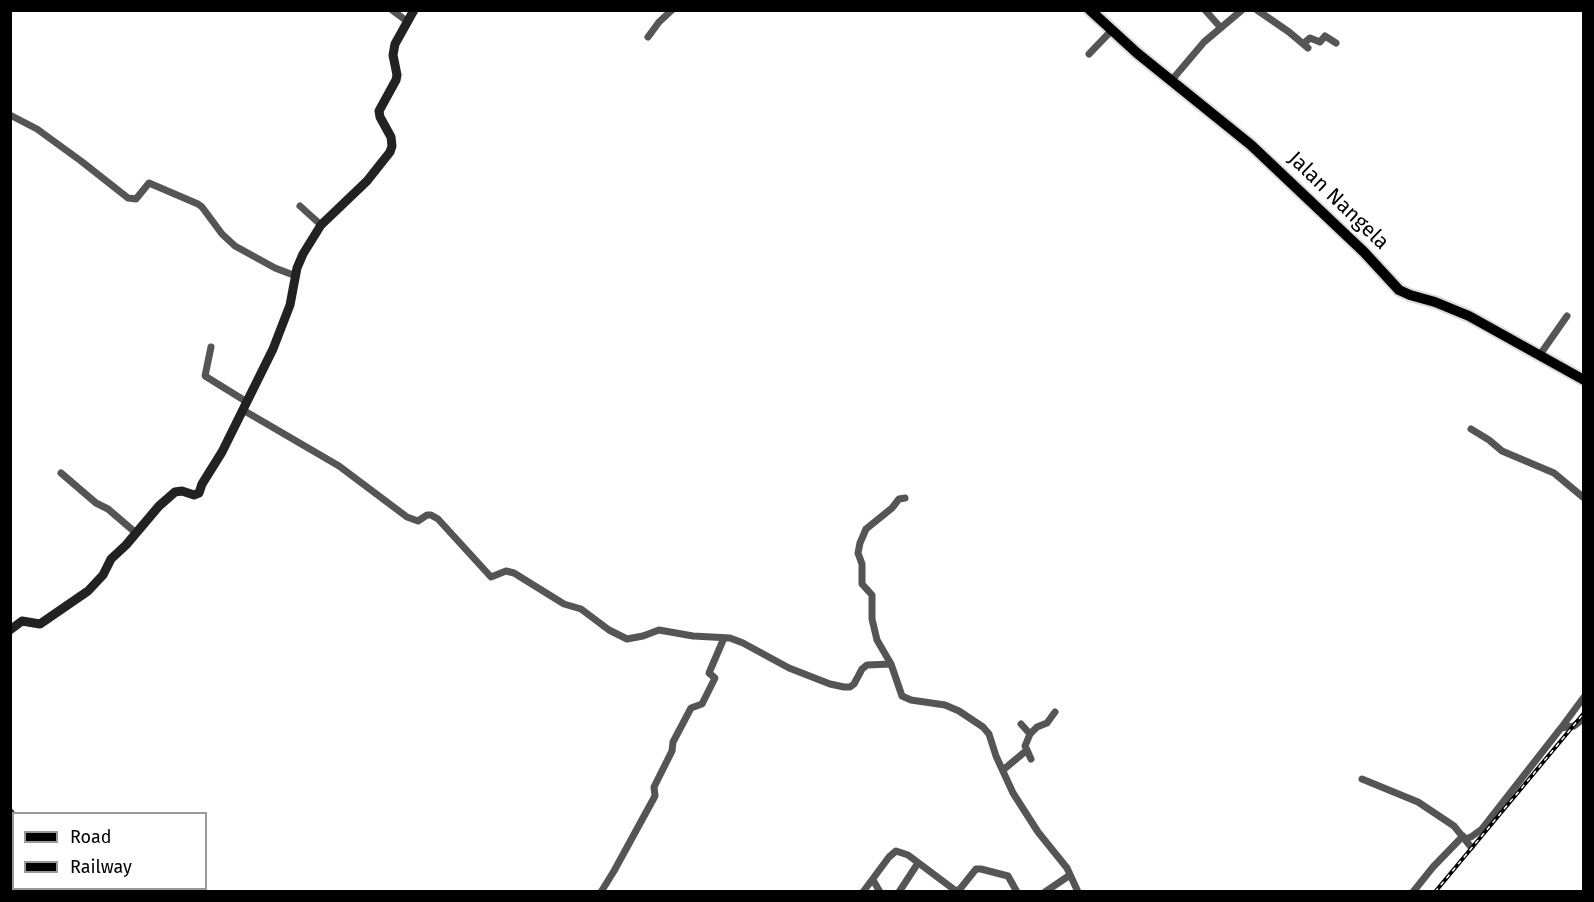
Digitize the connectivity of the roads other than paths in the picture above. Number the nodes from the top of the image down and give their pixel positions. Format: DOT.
graph roads {
  1 [pos="392,10"];
  2 [pos="414,10"];
  3 [pos="672,10"];
  4 [pos="1090,10"];
  5 [pos="1242,10"];
  6 [pos="1257,10"];
  7 [pos="1206,11"];
  8 [pos="408,22"];
  9 [pos="1221,28"];
  10 [pos="1112,30"];
  11 [pos="648,36"];
  12 [pos="1336,43"];
  13 [pos="1089,54"];
  14 [pos="1171,81"];
  15 [pos="10,115"];
  16 [pos="300,206"];
  17 [pos="321,225"];
  18 [pos="296,276"];
  19 [pos="1567,316"];
  20 [pos="211,347"];
  21 [pos="1539,356"];
  22 [pos="1584,380"];
  23 [pos="245,406"];
  24 [pos="1471,429"];
  25 [pos="62,472"];
  26 [pos="905,498"];
  27 [pos="1584,498"];
  28 [pos="136,533"];
  29 [pos="10,630"];
  30 [pos="724,638"];
  31 [pos="891,664"];
  32 [pos="1584,696"];
  33 [pos="1055,712"];
  34 [pos="1584,718"];
  35 [pos="1021,724"];
  36 [pos="1561,728"];
  37 [pos="1030,734"];
  38 [pos="1027,750"];
  39 [pos="1032,759"];
  40 [pos="1002,770"];
  41 [pos="1362,779"];
  42 [pos="1464,837"];
  43 [pos="1471,848"];
  44 [pos="918,863"];
  45 [pos="1070,875"];
  46 [pos="873,880"];
  47 [pos="601,891"];
  48 [pos="864,891"];
  49 [pos="880,891"];
  50 [pos="899,891"];
  51 [pos="956,891"];
  52 [pos="1017,891"];
  53 [pos="1045,891"];
  54 [pos="1078,891"];
  55 [pos="1413,891"];
  1 -- 8 [label="street"];
  2 -- 8 [label="street"];
  3 -- 11 [label="street"];
  4 -- 10 [label="main road, Jalan Nangela"];
  5 -- 9 [label="street"];
  6 -- 12 [label="street"];
  7 -- 9 [label="street"];
  8 -- 17 [label="street"];
  9 -- 14 [label="street"];
  10 -- 13 [label="street"];
  10 -- 14 [label="main road, Jalan Nangela"];
  14 -- 21 [label="main road, Jalan Nangela"];
  15 -- 18 [label="street"];
  16 -- 17 [label="street"];
  17 -- 18 [label="street"];
  18 -- 23 [label="street"];
  19 -- 21 [label="street"];
  20 -- 23 [label="street"];
  21 -- 22 [label="main road, Jalan Nangela"];
  23 -- 28 [label="street"];
  23 -- 30 [label="street"];
  24 -- 27 [label="street"];
  25 -- 28 [label="street"];
  26 -- 31 [label="street"];
  28 -- 29 [label="street"];
  30 -- 31 [label="street"];
  30 -- 47 [label="street"];
  31 -- 40 [label="street"];
  32 -- 36 [label="street"];
  33 -- 37 [label="street"];
  34 -- 36 [label="street"];
  35 -- 37 [label="street"];
  36 -- 42 [label="street"];
  37 -- 38 [label="street"];
  38 -- 39 [label="street"];
  38 -- 40 [label="street"];
  40 -- 45 [label="street"];
  41 -- 42 [label="street"];
  42 -- 43 [label="street"];
  42 -- 55 [label="street"];
  44 -- 46 [label="street"];
  44 -- 50 [label="street"];
  44 -- 51 [label="street"];
  45 -- 53 [label="street"];
  45 -- 54 [label="street"];
  46 -- 48 [label="street"];
  46 -- 49 [label="street"];
  51 -- 52 [label="street"];
}
